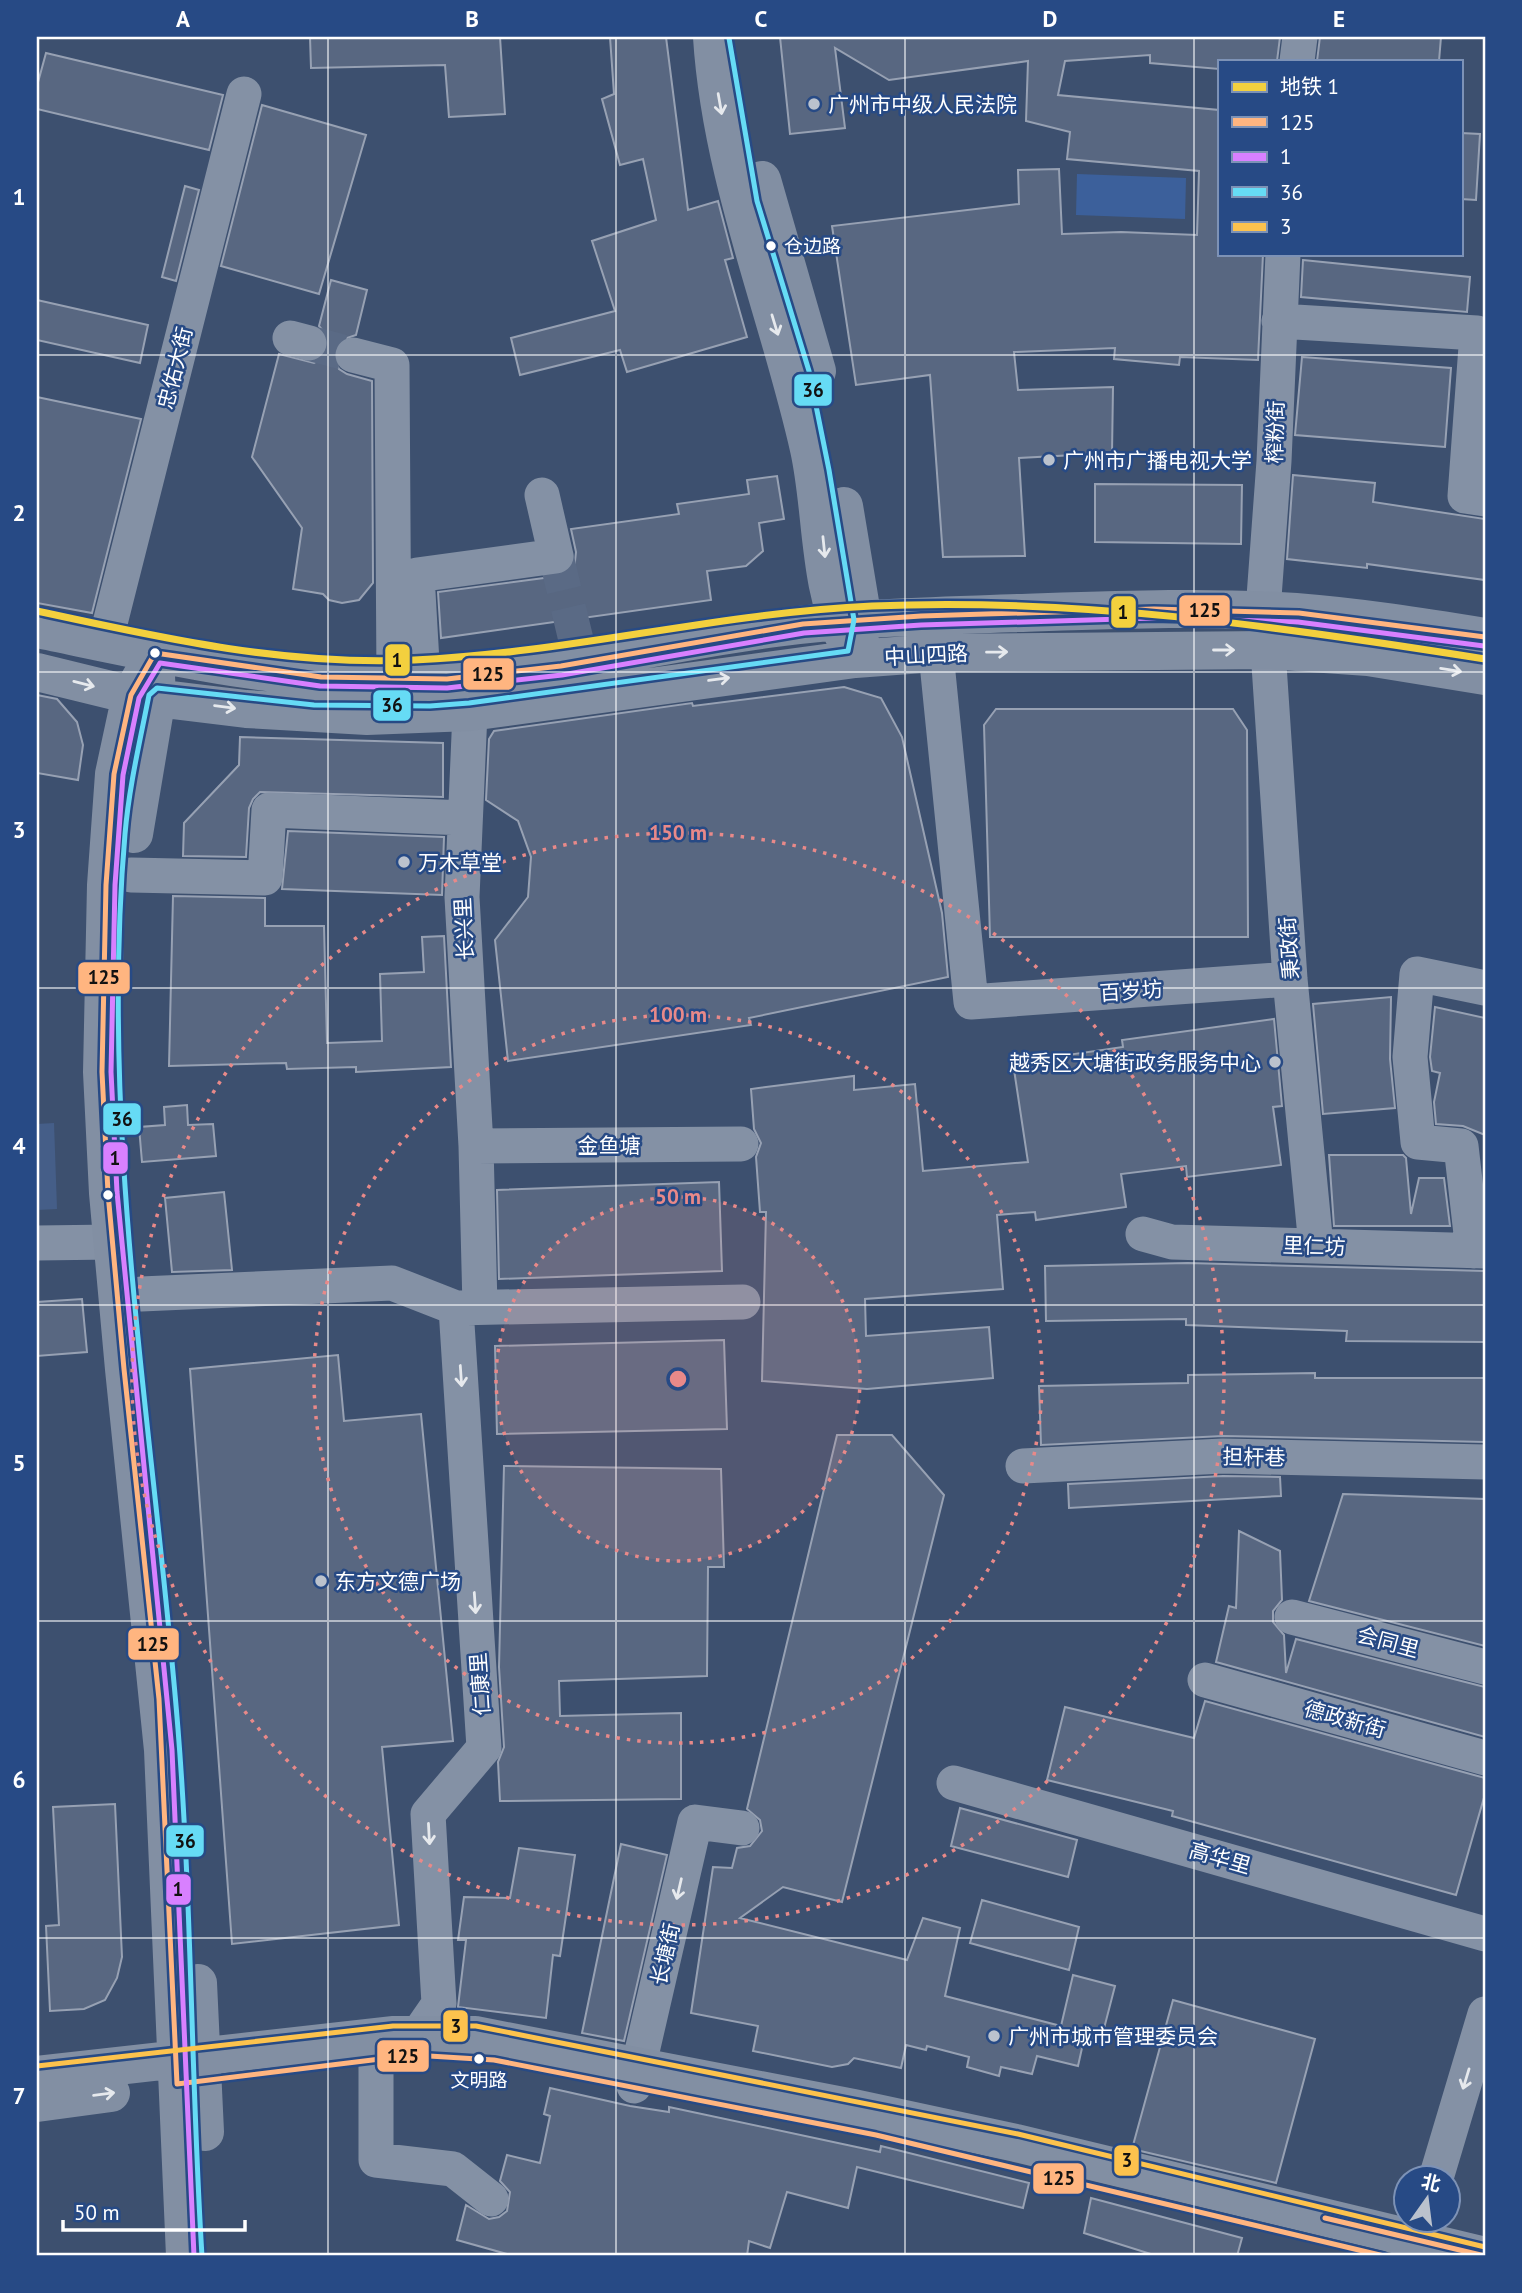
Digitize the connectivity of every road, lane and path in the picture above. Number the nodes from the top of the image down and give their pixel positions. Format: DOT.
graph roads {
  1 [pos="712,37"];
  2 [pos="738,37"];
  3 [pos="1300,37"];
  4 [pos="1297,60"];
  5 [pos="244,94"];
  6 [pos="1283,256"];
  7 [pos="1279,321"];
  8 [pos="353,355"];
  9 [pos="1481,355"];
  10 [pos="542,495"];
  11 [pos="1485,499"];
  12 [pos="1263,611"];
  13 [pos="849,620"];
  14 [pos="37,629"];
  15 [pos="1485,637"];
  16 [pos="105,643"];
  17 [pos="1268,650"];
  18 [pos="155,653"];
  19 [pos="936,653"];
  20 [pos="855,659"];
  21 [pos="37,672"];
  22 [pos="1485,676"];
  23 [pos="409,680"];
  24 [pos="144,696"];
  25 [pos="470,712"];
  26 [pos="464,818"];
  27 [pos="131,875"];
  28 [pos="1290,979"];
  29 [pos="1485,988"];
  30 [pos="741,1144"];
  31 [pos="476,1146"];
  32 [pos="1143,1234"];
  33 [pos="113,1242"];
  34 [pos="37,1243"];
  35 [pos="1316,1246"];
  36 [pos="1479,1251"];
  37 [pos="141,1294"];
  38 [pos="743,1301"];
  39 [pos="468,1308"];
  40 [pos="1485,1462"];
  41 [pos="1024,1466"];
  42 [pos="1292,1616"];
  43 [pos="1485,1667"];
  44 [pos="1205,1680"];
  45 [pos="1485,1758"];
  46 [pos="954,1783"];
  47 [pos="742,1828"];
  48 [pos="1485,1934"];
  49 [pos="1485,2014"];
  50 [pos="419,2033"];
  51 [pos="376,2059"];
  52 [pos="189,2070"];
  53 [pos="37,2075"];
  54 [pos="637,2076"];
  55 [pos="37,2103"];
  56 [pos="1440,2164"];
  57 [pos="491,2199"];
  58 [pos="1409,2243"];
  59 [pos="185,2256"];
  60 [pos="211,2256"];
  61 [pos="1485,2256"];
  1 -- 13 [label="main road, one-way"];
  2 -- 13 [label="main road"];
  3 -- 4 [label="street"];
  5 -- 16 [label="street, 忠佑大街"];
  6 -- 7 [label="street, 榨粉街"];
  7 -- 9 [label="street"];
  7 -- 12 [label="street, 榨粉街"];
  8 -- 23 [label="street"];
  9 -- 11 [label="street"];
  10 -- 23 [label="street"];
  12 -- 13 [label="main road, 中山四路"];
  12 -- 15 [label="main road, 中山四路"];
  13 -- 20 [label="main road"];
  13 -- 23 [label="main road, 中山四路"];
  14 -- 16 [label="main road, 中山四路"];
  16 -- 18 [label="main road, 中山四路"];
  19 -- 17 [label="main road, 中山四路, one-way"];
  17 -- 22 [label="main road, 中山四路, one-way"];
  17 -- 28 [label="street, 秉政街"];
  18 -- 23 [label="main road, 中山四路"];
  18 -- 24 [label="main road"];
  19 -- 20 [label="main road, 中山四路"];
  19 -- 28 [label="street, 百岁坊"];
  25 -- 20 [label="main road, 中山四路, one-way"];
  21 -- 24 [label="main road, 中山四路, one-way"];
  24 -- 25 [label="main road, 中山四路, one-way"];
  24 -- 27 [label="main road"];
  24 -- 33 [label="main road"];
  25 -- 26 [label="street, 长兴里"];
  26 -- 27 [label="street"];
  26 -- 31 [label="street, 长兴里"];
  27 -- 37 [label="main road"];
  28 -- 35 [label="street, 秉政街"];
  29 -- 36 [label="street"];
  30 -- 31 [label="street, 金鱼塘"];
  31 -- 39 [label="street, 长兴里"];
  32 -- 35 [label="street, 里仁坊"];
  33 -- 34 [label="street"];
  33 -- 52 [label="main road"];
  35 -- 36 [label="street, 里仁坊"];
  37 -- 39 [label="street"];
  37 -- 52 [label="main road"];
  38 -- 39 [label="street"];
  39 -- 50 [label="street, 仁康里, one-way"];
  40 -- 41 [label="street, 担杆巷"];
  42 -- 43 [label="street, 会同里"];
  44 -- 45 [label="street, 德政新街"];
  46 -- 48 [label="street, 高华里"];
  47 -- 54 [label="street, 长塘街, one-way"];
  49 -- 56 [label="street, one-way"];
  50 -- 52 [label="main road"];
  50 -- 54 [label="main road"];
  51 -- 52 [label="main road"];
  51 -- 54 [label="main road"];
  51 -- 57 [label="street"];
  52 -- 53 [label="main road"];
  55 -- 52 [label="main road, one-way"];
  52 -- 59 [label="main road"];
  52 -- 60 [label="main road"];
  54 -- 58 [label="main road"];
  58 -- 61 [label="main road"];
}
